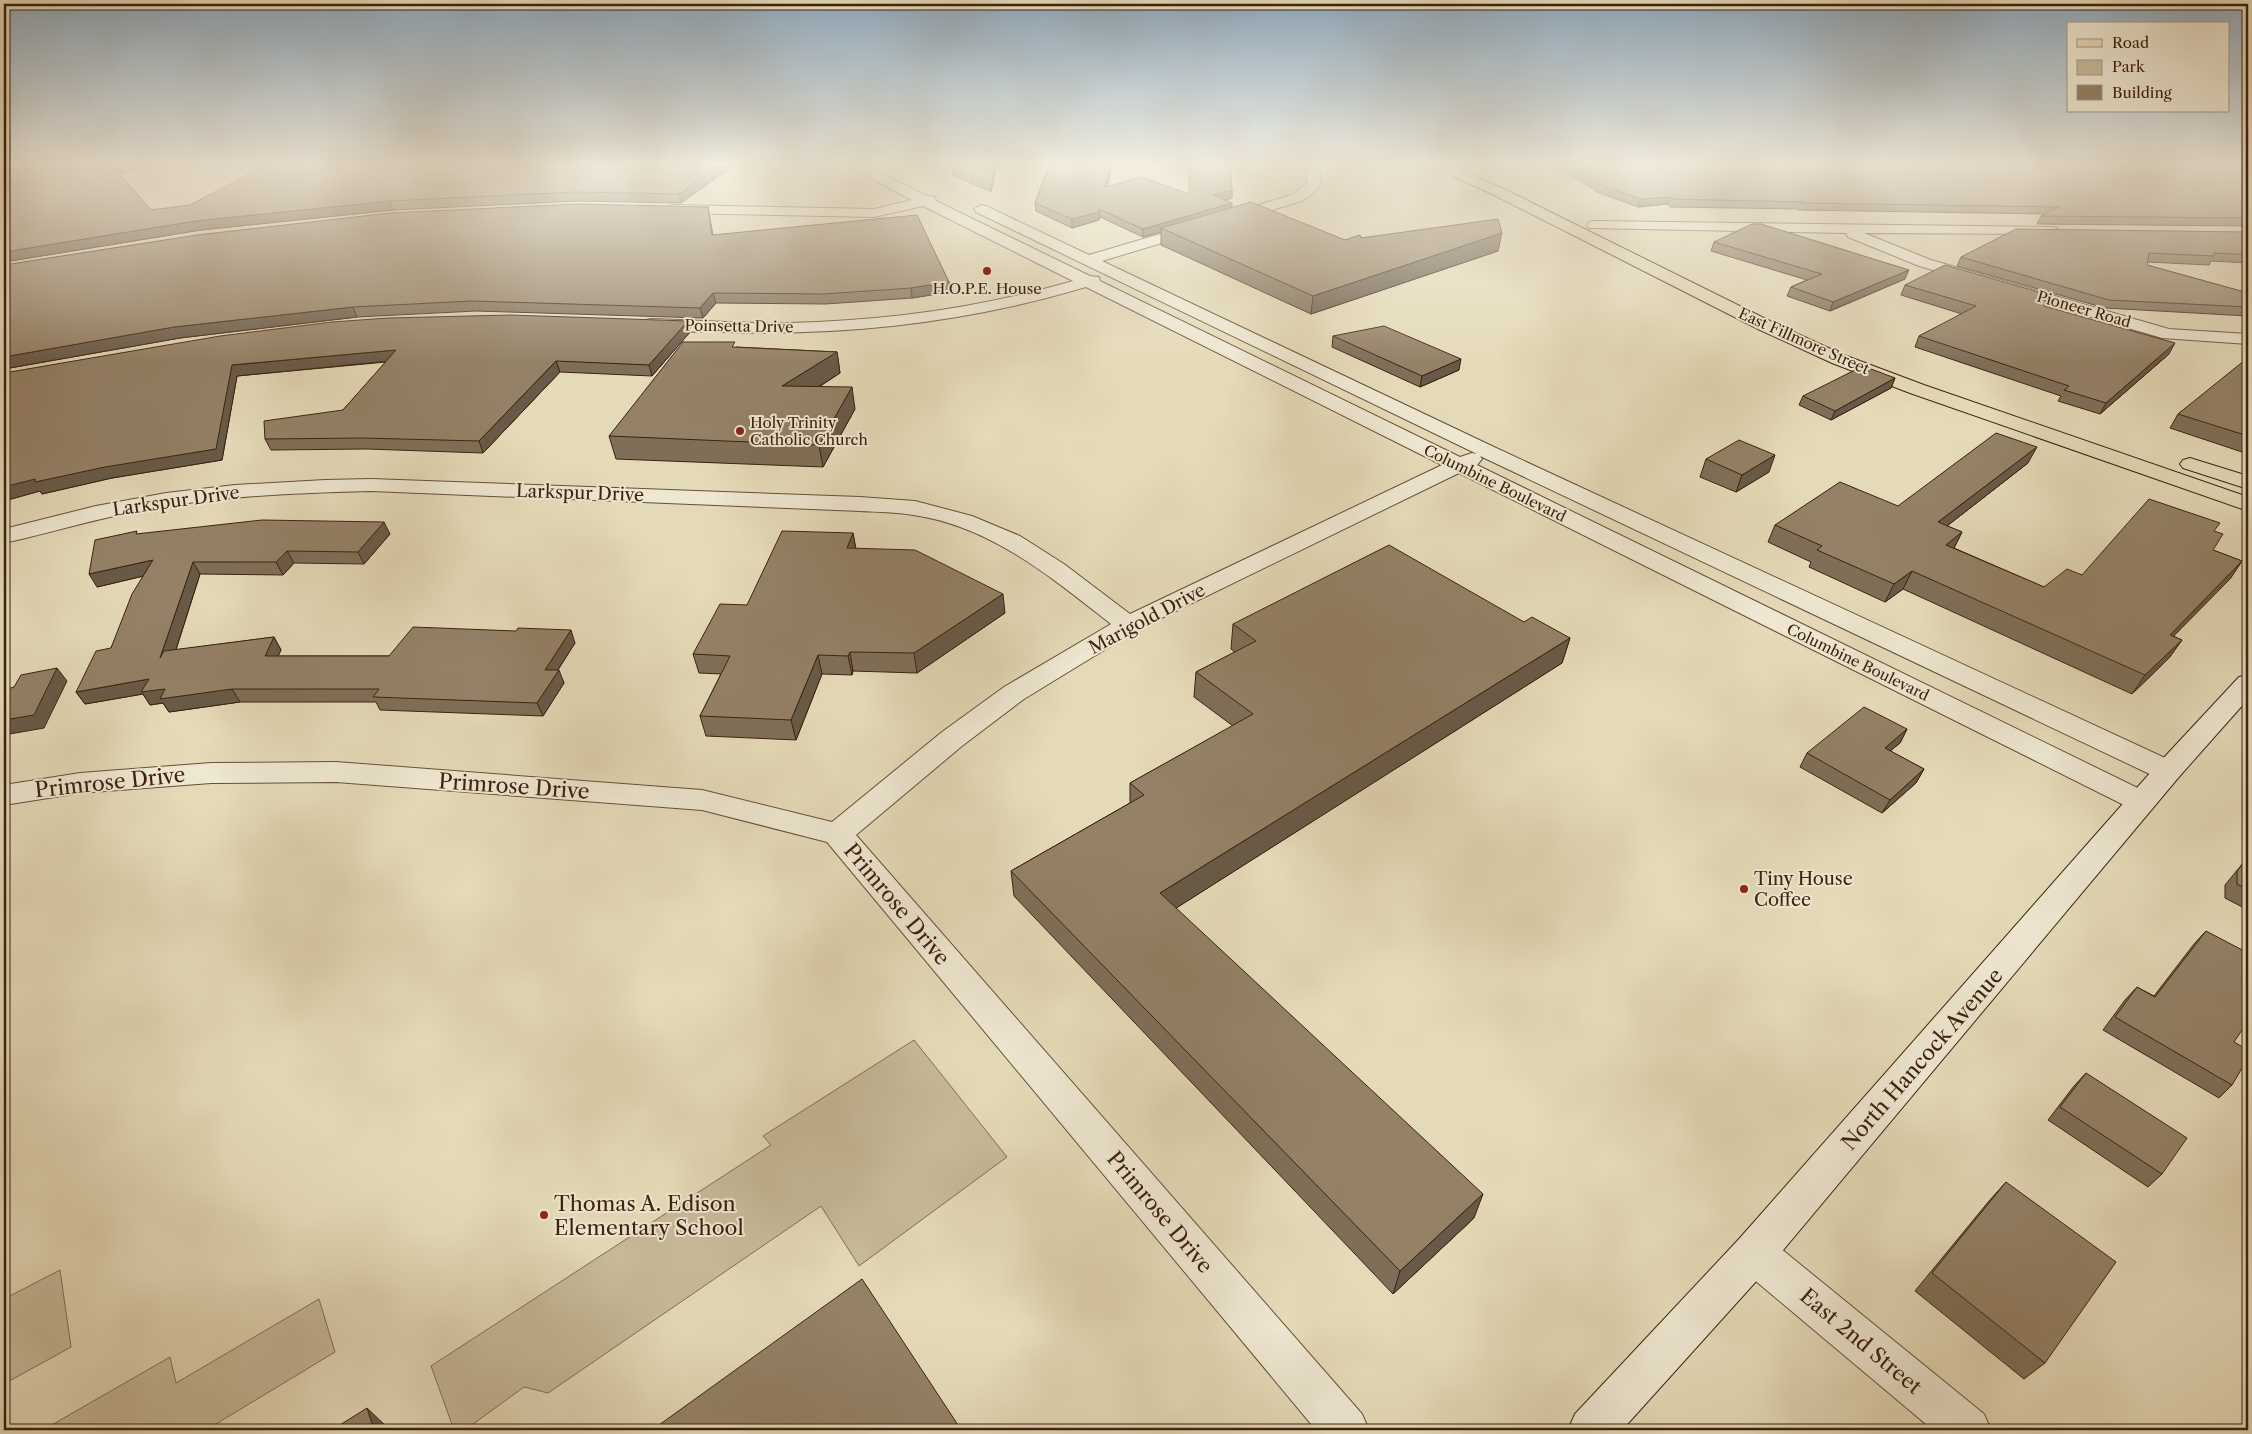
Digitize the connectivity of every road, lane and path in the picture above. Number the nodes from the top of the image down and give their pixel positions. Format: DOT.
graph roads {
  1 [pos="981,230"];
  2 [pos="1024,230"];
  3 [pos="1189,230"];
  4 [pos="1577,230"];
  5 [pos="1604,230"];
  6 [pos="1844,230"];
  7 [pos="1986,230"];
  8 [pos="2068,231"];
  9 [pos="1087,260"];
  10 [pos="1113,274"];
  11 [pos="1086,282"];
  12 [pos="638,323"];
  13 [pos="1825,336"];
  14 [pos="2248,338"];
  15 [pos="1842,344"];
  16 [pos="1487,451"];
  17 [pos="1460,466"];
  18 [pos="2248,484"];
  19 [pos="2248,504"];
  20 [pos="4,536"];
  21 [pos="1128,625"];
  22 [pos="2248,683"];
  23 [pos="2168,771"];
  24 [pos="4,795"];
  25 [pos="2142,802"];
  26 [pos="837,834"];
  27 [pos="1754,1253"];
  28 [pos="1346,1430"];
  29 [pos="1591,1430"];
  30 [pos="1968,1430"];
  1 -- 11 [label="street, Columbine Boulevard"];
  2 -- 9 [label="street, Columbine Boulevard"];
  3 -- 9 [label="street"];
  4 -- 19 [label="main road, East Fillmore Street"];
  5 -- 13 [label="main road, East Fillmore Street"];
  6 -- 14 [label="street, Pioneer Road"];
  7 -- 8 [label="street"];
  9 -- 10 [label="street, Columbine Boulevard"];
  10 -- 11 [label="street, Poinsetta Drive"];
  10 -- 16 [label="street, Columbine Boulevard"];
  11 -- 12 [label="street, Poinsetta Drive"];
  11 -- 17 [label="street, Columbine Boulevard"];
  15 -- 18 [label="main road, East Fillmore Street"];
  16 -- 17 [label="street, Marigold Drive"];
  16 -- 23 [label="street, Columbine Boulevard"];
  17 -- 21 [label="street, Marigold Drive"];
  17 -- 25 [label="street, Columbine Boulevard"];
  20 -- 21 [label="street, Larkspur Drive"];
  21 -- 26 [label="street, Marigold Drive"];
  22 -- 23 [label="street, North Hancock Avenue"];
  23 -- 25 [label="street, North Hancock Avenue"];
  24 -- 26 [label="street, Primrose Drive"];
  25 -- 27 [label="street, North Hancock Avenue"];
  26 -- 28 [label="street, Primrose Drive"];
  27 -- 29 [label="street, North Hancock Avenue"];
  27 -- 30 [label="street, East 2nd Street"];
}
